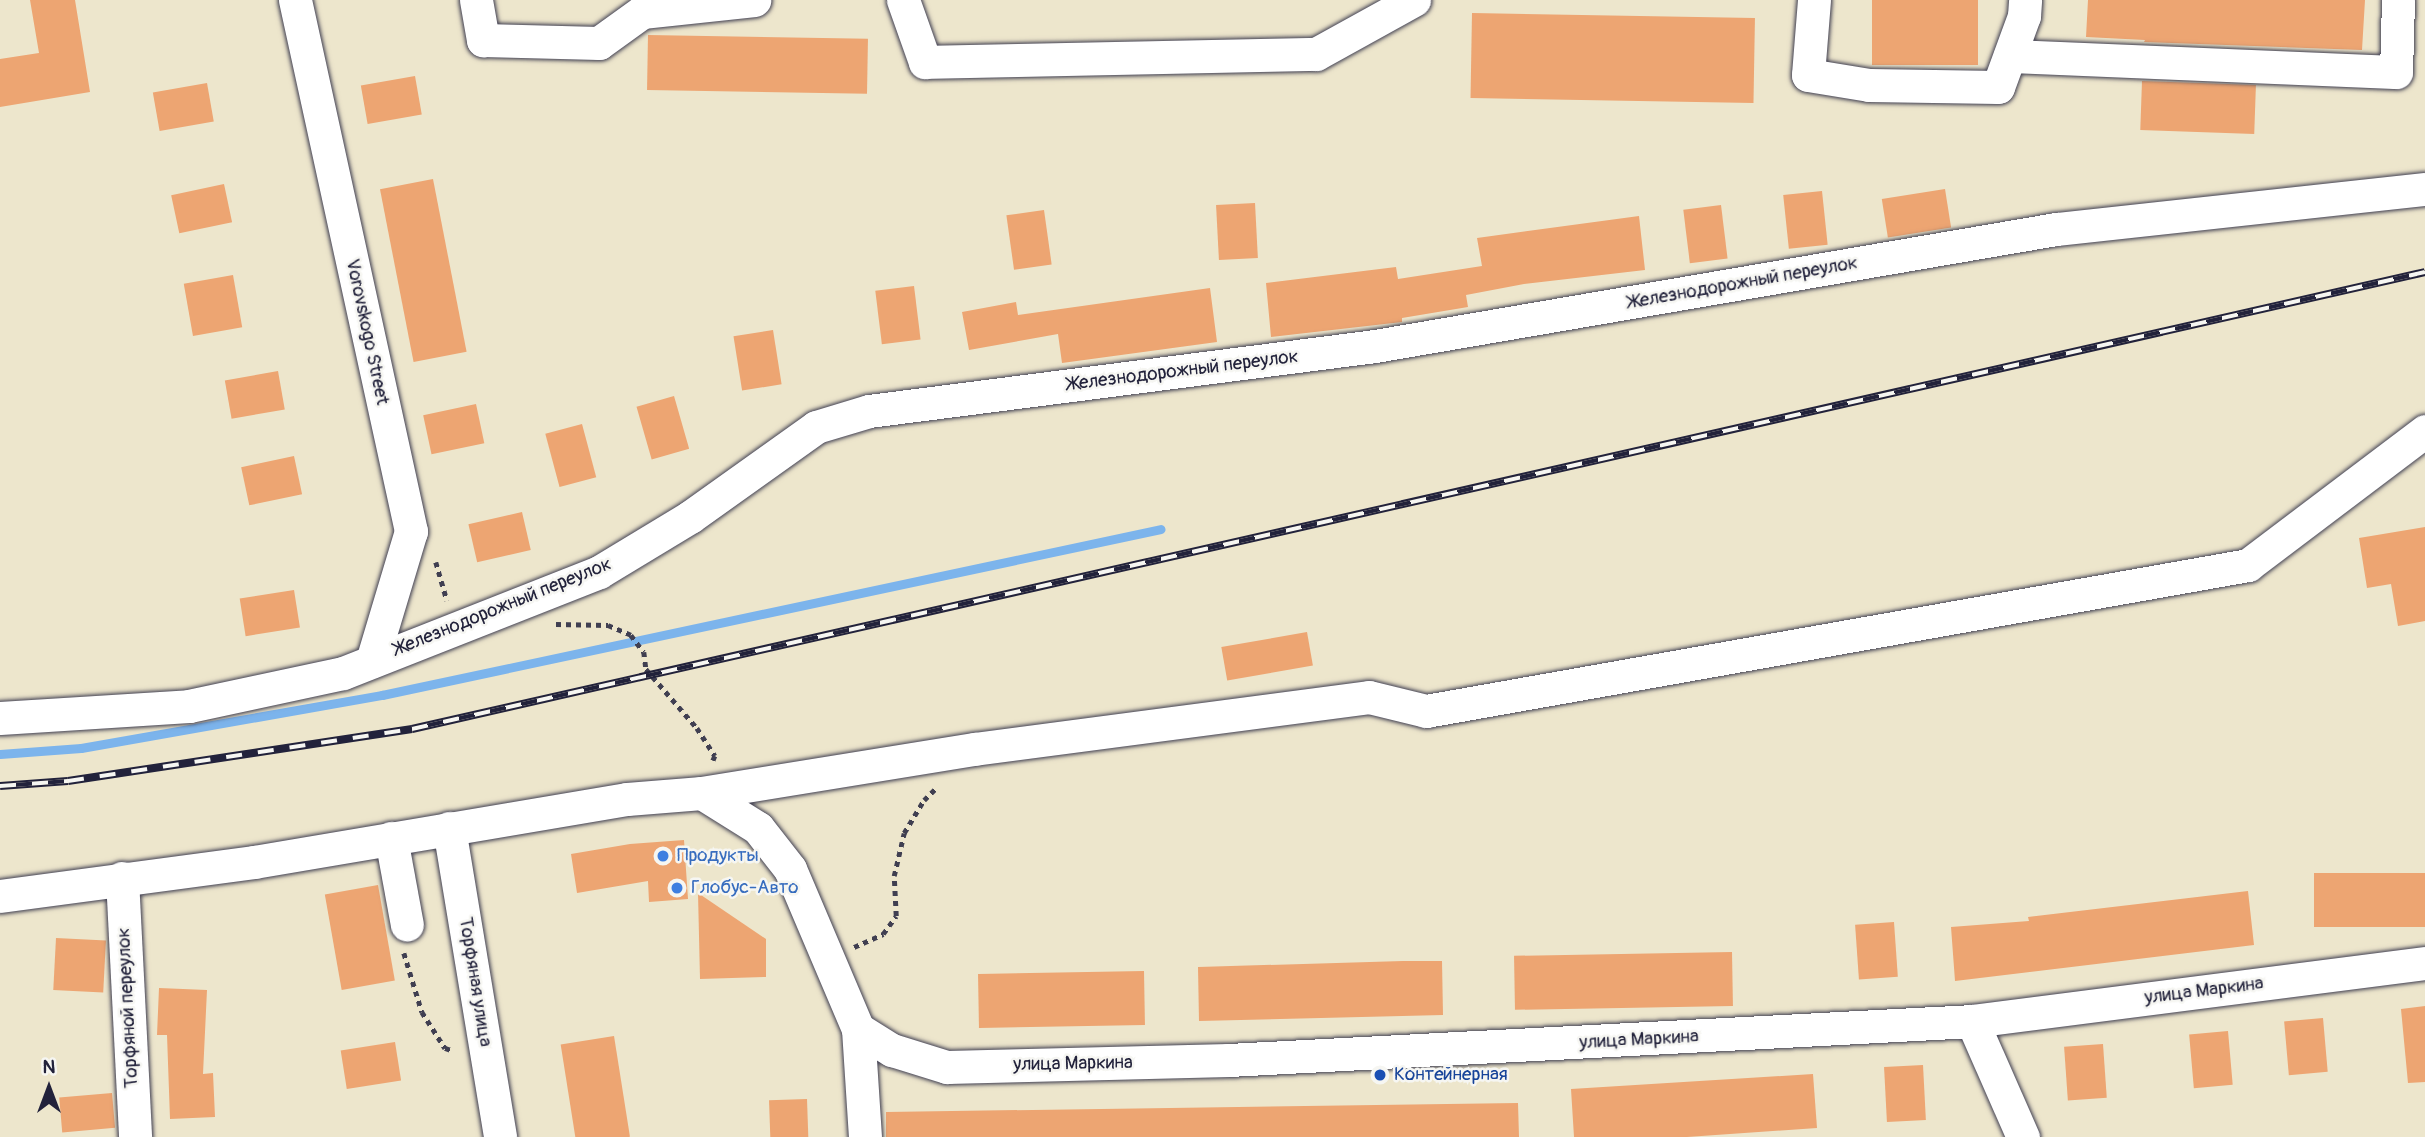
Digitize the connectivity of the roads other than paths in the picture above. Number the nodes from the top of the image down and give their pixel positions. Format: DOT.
graph roads {
  1 [pos="295,0"];
  2 [pos="476,0"];
  3 [pos="754,0"];
  4 [pos="902,0"];
  5 [pos="1414,0"];
  6 [pos="1814,0"];
  7 [pos="2025,0"];
  8 [pos="2398,0"];
  9 [pos="2010,55"];
  10 [pos="2425,189"];
  11 [pos="2425,431"];
  12 [pos="372,661"];
  13 [pos="0,718"];
  14 [pos="702,793"];
  15 [pos="449,828"];
  16 [pos="391,838"];
  17 [pos="122,878"];
  18 [pos="0,896"];
  19 [pos="407,925"];
  20 [pos="2425,962"];
  21 [pos="1972,1021"];
  22 [pos="858,1030"];
  23 [pos="135,1137"];
  24 [pos="500,1137"];
  25 [pos="865,1137"];
  26 [pos="2023,1137"];
  1 -- 12 [label="street, Vorovskogo Street"];
  2 -- 3 [label="street"];
  4 -- 5 [label="street"];
  6 -- 9 [label="street"];
  7 -- 9 [label="street"];
  8 -- 9 [label="street"];
  10 -- 12 [label="street, Железнодорожный переулок"];
  11 -- 14 [label="street"];
  12 -- 13 [label="street, Железнодорожный переулок"];
  14 -- 15 [label="street"];
  14 -- 22 [label="street"];
  15 -- 16 [label="street"];
  15 -- 24 [label="street, Торфяная улица"];
  16 -- 17 [label="street"];
  16 -- 19 [label="street"];
  17 -- 18 [label="street"];
  17 -- 23 [label="street, Торфяной переулок"];
  20 -- 21 [label="street, улица Маркина"];
  21 -- 22 [label="street, улица Маркина"];
  21 -- 26 [label="street"];
  22 -- 25 [label="street"];
}
